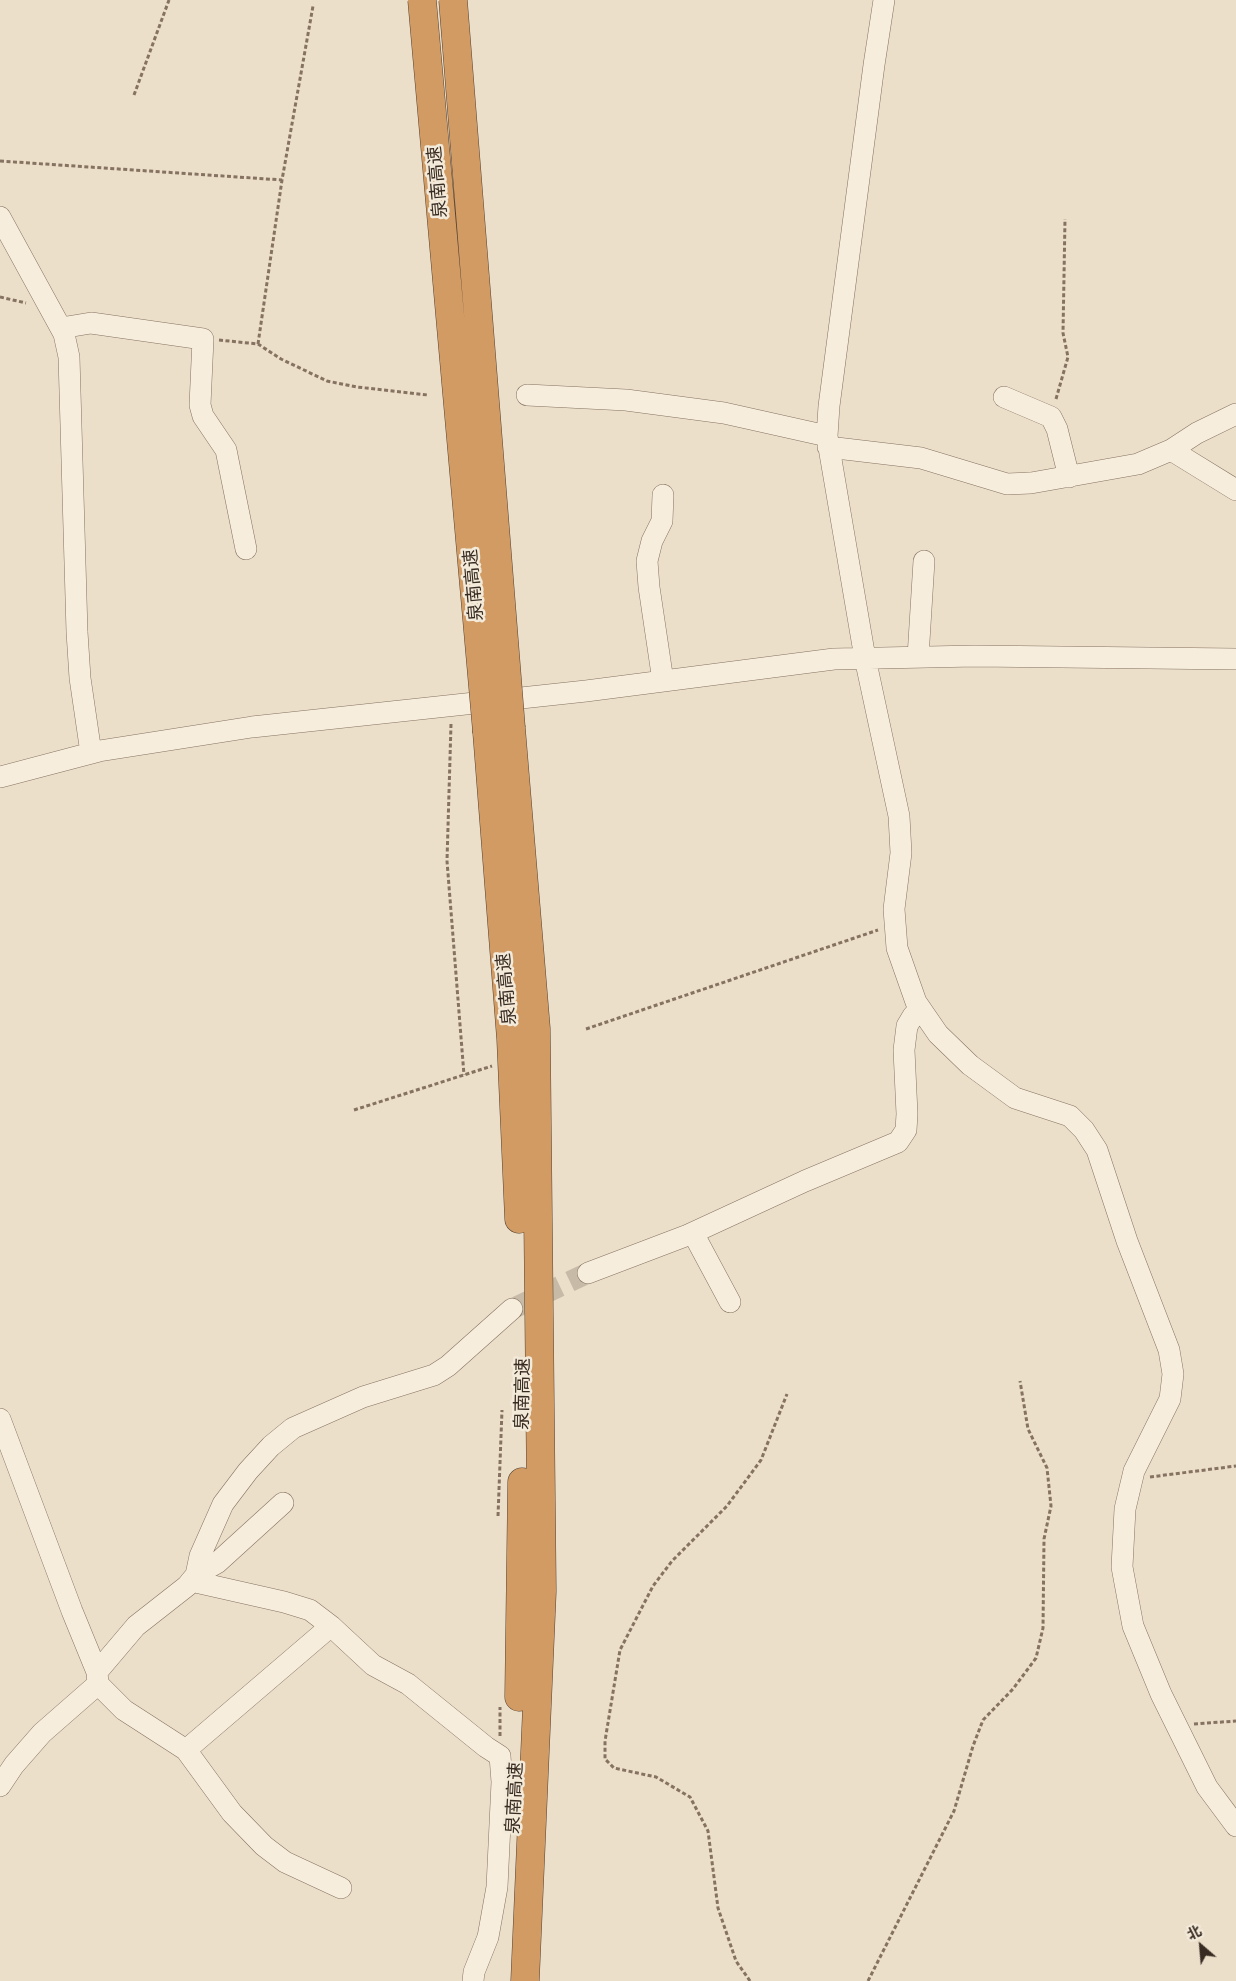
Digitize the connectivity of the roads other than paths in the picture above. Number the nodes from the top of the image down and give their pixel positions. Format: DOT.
graph roads {
  1 [pos="422,0"];
  2 [pos="452,0"];
  3 [pos="884,0"];
  4 [pos="0,217"];
  5 [pos="61,328"];
  6 [pos="527,395"];
  7 [pos="1004,397"];
  8 [pos="1236,414"];
  9 [pos="828,441"];
  10 [pos="1171,450"];
  11 [pos="1068,477"];
  12 [pos="1236,490"];
  13 [pos="663,495"];
  14 [pos="246,548"];
  15 [pos="924,561"];
  16 [pos="918,657"];
  17 [pos="865,658"];
  18 [pos="1236,659"];
  19 [pos="663,681"];
  20 [pos="499,730"];
  21 [pos="91,753"];
  22 [pos="0,777"];
  23 [pos="920,1008"];
  24 [pos="693,1232"];
  25 [pos="588,1273"];
  26 [pos="730,1302"];
  27 [pos="512,1309"];
  28 [pos="0,1419"];
  29 [pos="283,1503"];
  30 [pos="193,1578"];
  31 [pos="332,1626"];
  32 [pos="97,1678"];
  33 [pos="186,1750"];
  34 [pos="0,1786"];
  35 [pos="1236,1826"];
  36 [pos="341,1888"];
  37 [pos="473,1981"];
  38 [pos="506,1981"];
  39 [pos="525,1981"];
  1 -- 20 [label="highway, 泉南高速, bridge"];
  2 -- 20 [label="highway, 泉南高速, bridge"];
  3 -- 9 [label="street"];
  4 -- 5 [label="street"];
  5 -- 14 [label="street"];
  5 -- 21 [label="street"];
  6 -- 9 [label="street"];
  7 -- 11 [label="street"];
  8 -- 10 [label="street"];
  9 -- 11 [label="street"];
  9 -- 17 [label="street"];
  10 -- 11 [label="street"];
  10 -- 12 [label="street"];
  13 -- 19 [label="street"];
  15 -- 16 [label="street"];
  16 -- 17 [label="street"];
  16 -- 18 [label="street"];
  17 -- 19 [label="street"];
  17 -- 23 [label="street"];
  19 -- 21 [label="street"];
  20 -- 38 [label="highway, 泉南高速"];
  20 -- 39 [label="highway, 泉南高速"];
  21 -- 22 [label="street"];
  23 -- 24 [label="street"];
  23 -- 35 [label="street"];
  24 -- 25 [label="street"];
  24 -- 26 [label="street"];
  27 -- 30 [label="street"];
  28 -- 32 [label="street"];
  29 -- 30 [label="street"];
  30 -- 31 [label="street"];
  30 -- 32 [label="street"];
  31 -- 33 [label="street"];
  31 -- 37 [label="street"];
  32 -- 33 [label="street"];
  32 -- 34 [label="street"];
  33 -- 36 [label="street"];
}
